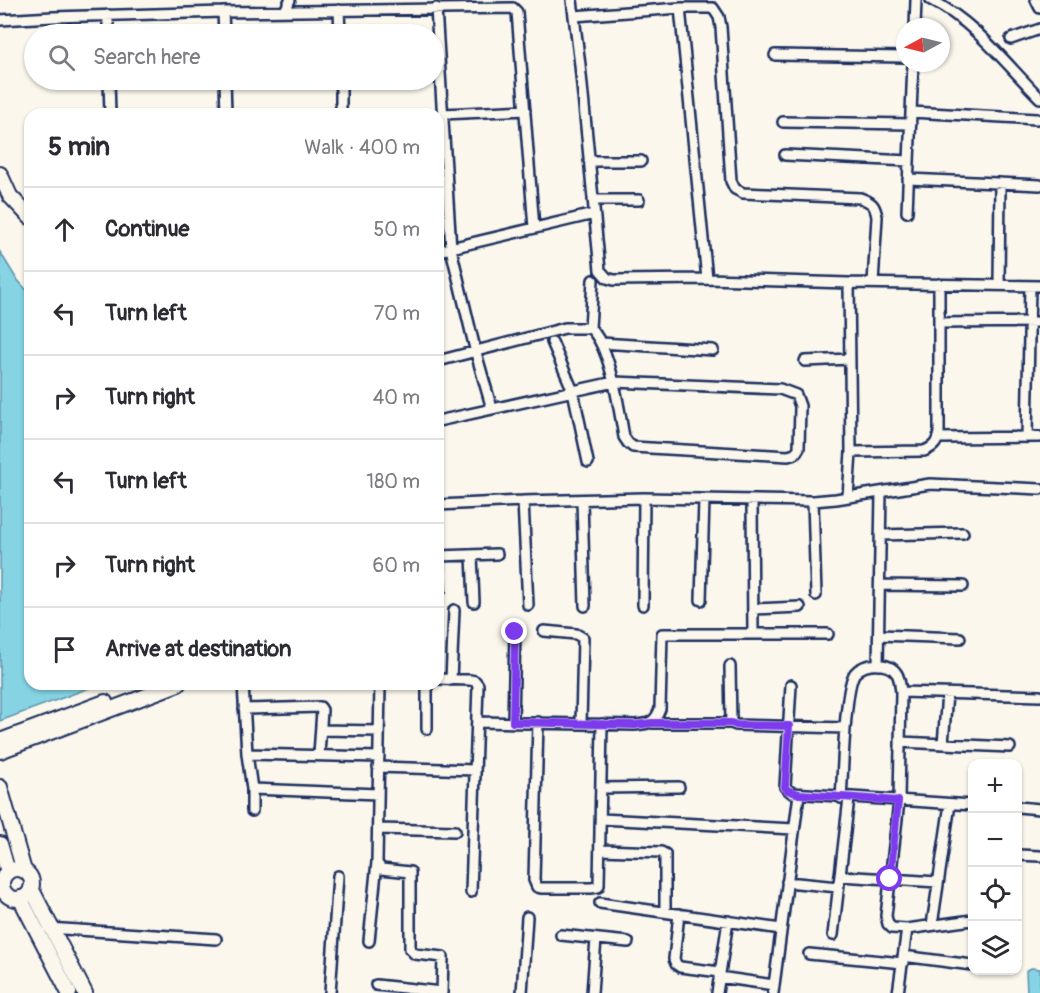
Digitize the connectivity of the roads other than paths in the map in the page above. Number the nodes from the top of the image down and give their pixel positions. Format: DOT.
graph roads {
  1 [pos="290,0"];
  2 [pos="572,0"];
  3 [pos="916,0"];
  4 [pos="932,0"];
  5 [pos="1036,0"];
  6 [pos="460,4"];
  7 [pos="436,8"];
  8 [pos="680,8"];
  9 [pos="1040,8"];
  10 [pos="339,10"];
  11 [pos="285,11"];
  12 [pos="224,12"];
  13 [pos="108,15"];
  14 [pos="574,16"];
  15 [pos="915,18"];
  16 [pos="0,20"];
  17 [pos="108,24"];
  18 [pos="224,24"];
  19 [pos="340,24"];
  20 [pos="437,24"];
  21 [pos="1040,29"];
  22 [pos="1011,39"];
  23 [pos="775,55"];
  24 [pos="896,57"];
  25 [pos="913,72"];
  26 [pos="110,90"];
  27 [pos="225,90"];
  28 [pos="341,90"];
  29 [pos="441,90"];
  30 [pos="1040,98"];
  31 [pos="111,108"];
  32 [pos="226,108"];
  33 [pos="342,108"];
  34 [pos="443,108"];
  35 [pos="525,110"];
  36 [pos="911,112"];
  37 [pos="444,114"];
  38 [pos="1037,118"];
  39 [pos="783,122"];
  40 [pos="911,124"];
  41 [pos="444,131"];
  42 [pos="785,155"];
  43 [pos="589,161"];
  44 [pos="641,161"];
  45 [pos="909,161"];
  46 [pos="0,174"];
  47 [pos="908,179"];
  48 [pos="1000,183"];
  49 [pos="1040,185"];
  50 [pos="593,200"];
  51 [pos="639,200"];
  52 [pos="24,211"];
  53 [pos="907,212"];
  54 [pos="594,214"];
  55 [pos="534,228"];
  56 [pos="451,249"];
  57 [pos="444,250"];
  58 [pos="707,279"];
  59 [pos="592,280"];
  60 [pos="849,283"];
  61 [pos="873,283"];
  62 [pos="939,284"];
  63 [pos="999,285"];
  64 [pos="1035,286"];
  65 [pos="1029,322"];
  66 [pos="1040,322"];
  67 [pos="939,323"];
  68 [pos="590,328"];
  69 [pos="552,342"];
  70 [pos="601,343"];
  71 [pos="713,350"];
  72 [pos="476,353"];
  73 [pos="850,359"];
  74 [pos="444,360"];
  75 [pos="805,361"];
  76 [pos="614,382"];
  77 [pos="573,391"];
  78 [pos="492,408"];
  79 [pos="444,420"];
  80 [pos="1027,437"];
  81 [pos="1040,437"];
  82 [pos="938,438"];
  83 [pos="851,452"];
  84 [pos="588,462"];
  85 [pos="1040,489"];
  86 [pos="881,492"];
  87 [pos="848,497"];
  88 [pos="644,498"];
  89 [pos="582,500"];
  90 [pos="704,500"];
  91 [pos="523,501"];
  92 [pos="752,501"];
  93 [pos="813,501"];
  94 [pos="444,505"];
  95 [pos="963,533"];
  96 [pos="880,535"];
  97 [pos="497,554"];
  98 [pos="472,555"];
  99 [pos="444,556"];
  100 [pos="880,585"];
  101 [pos="963,586"];
  102 [pos="816,595"];
  103 [pos="701,600"];
  104 [pos="474,602"];
  105 [pos="528,605"];
  106 [pos="643,605"];
  107 [pos="585,606"];
  108 [pos="800,607"];
  109 [pos="753,609"];
  110 [pos="454,610"];
  111 [pos="515,632"];
  112 [pos="544,632"];
  113 [pos="753,634"];
  114 [pos="828,634"];
  115 [pos="879,635"];
  116 [pos="960,638"];
  117 [pos="878,665"];
  118 [pos="730,666"];
  119 [pos="444,679"];
  120 [pos="451,680"];
  121 [pos="791,685"];
  122 [pos="141,690"];
  123 [pos="162,690"];
  124 [pos="243,690"];
  125 [pos="380,690"];
  126 [pos="427,690"];
  127 [pos="901,692"];
  128 [pos="947,694"];
  129 [pos="1040,696"];
  130 [pos="244,709"];
  131 [pos="477,722"];
  132 [pos="513,722"];
  133 [pos="538,722"];
  134 [pos="652,723"];
  135 [pos="731,723"];
  136 [pos="581,724"];
  137 [pos="602,724"];
  138 [pos="789,726"];
  139 [pos="845,728"];
  140 [pos="427,729"];
  141 [pos="321,730"];
  142 [pos="379,731"];
  143 [pos="0,741"];
  144 [pos="900,742"];
  145 [pos="943,744"];
  146 [pos="1010,747"];
  147 [pos="0,751"];
  148 [pos="247,754"];
  149 [pos="319,755"];
  150 [pos="379,762"];
  151 [pos="476,770"];
  152 [pos="679,787"];
  153 [pos="0,788"];
  154 [pos="601,788"];
  155 [pos="252,789"];
  156 [pos="378,794"];
  157 [pos="799,794"];
  158 [pos="845,798"];
  159 [pos="898,801"];
  160 [pos="950,804"];
  161 [pos="968,805"];
  162 [pos="1022,807"];
  163 [pos="1040,808"];
  164 [pos="252,811"];
  165 [pos="601,819"];
  166 [pos="378,829"];
  167 [pos="794,829"];
  168 [pos="455,831"];
  169 [pos="0,844"];
  170 [pos="600,850"];
  171 [pos="1022,855"];
  172 [pos="1040,856"];
  173 [pos="377,859"];
  174 [pos="24,871"];
  175 [pos="8,872"];
  176 [pos="338,876"];
  177 [pos="890,879"];
  178 [pos="839,881"];
  179 [pos="787,882"];
  180 [pos="938,882"];
  181 [pos="31,888"];
  182 [pos="471,892"];
  183 [pos="20,898"];
  184 [pos="600,903"];
  185 [pos="665,912"];
  186 [pos="680,914"];
  187 [pos="527,917"];
  188 [pos="968,920"];
  189 [pos="728,921"];
  190 [pos="932,925"];
  191 [pos="36,928"];
  192 [pos="52,928"];
  193 [pos="781,928"];
  194 [pos="907,929"];
  195 [pos="561,935"];
  196 [pos="833,935"];
  197 [pos="216,939"];
  198 [pos="596,939"];
  199 [pos="369,941"];
  200 [pos="628,942"];
  201 [pos="809,954"];
  202 [pos="903,959"];
  203 [pos="968,965"];
  204 [pos="719,975"];
  205 [pos="376,985"];
  206 [pos="774,989"];
  207 [pos="442,992"];
  208 [pos="69,993"];
  209 [pos="85,993"];
  210 [pos="330,993"];
  211 [pos="522,993"];
  212 [pos="592,993"];
  213 [pos="717,993"];
  214 [pos="898,993"];
  1 -- 11 [label="street"];
  2 -- 14 [label="street"];
  3 -- 15 [label="street"];
  4 -- 30 [label="street"];
  5 -- 9 [label="street"];
  6 -- 7 [label="street"];
  6 -- 35 [label="street"];
  7 -- 10 [label="street"];
  7 -- 20 [label="street"];
  8 -- 14 [label="street"];
  8 -- 58 [label="street"];
  8 -- 61 [label="street"];
  10 -- 11 [label="street"];
  10 -- 19 [label="street"];
  11 -- 12 [label="street"];
  12 -- 13 [label="street"];
  12 -- 18 [label="street"];
  13 -- 16 [label="street"];
  13 -- 17 [label="street"];
  14 -- 43 [label="street"];
  21 -- 22 [label="street"];
  23 -- 24 [label="street"];
  25 -- 36 [label="street"];
  26 -- 31 [label="street"];
  27 -- 32 [label="street"];
  28 -- 33 [label="street"];
  29 -- 34 [label="street"];
  35 -- 37 [label="street"];
  35 -- 55 [label="street"];
  36 -- 38 [label="street"];
  36 -- 40 [label="street"];
  39 -- 40 [label="street"];
  40 -- 45 [label="street"];
  41 -- 56 [label="street"];
  42 -- 45 [label="street"];
  43 -- 44 [label="street"];
  43 -- 50 [label="street"];
  45 -- 47 [label="street"];
  46 -- 52 [label="main road"];
  47 -- 48 [label="street"];
  47 -- 53 [label="street"];
  48 -- 49 [label="street"];
  48 -- 63 [label="street"];
  50 -- 51 [label="street"];
  50 -- 54 [label="street"];
  54 -- 55 [label="street"];
  54 -- 58 [label="street"];
  55 -- 56 [label="street"];
  56 -- 57 [label="street"];
  56 -- 72 [label="street"];
  58 -- 60 [label="street"];
  59 -- 68 [label="street"];
  60 -- 61 [label="street"];
  60 -- 73 [label="street"];
  61 -- 62 [label="street"];
  62 -- 63 [label="street"];
  62 -- 67 [label="street"];
  63 -- 64 [label="street"];
  64 -- 65 [label="street"];
  65 -- 66 [label="street"];
  65 -- 67 [label="street"];
  65 -- 80 [label="street"];
  67 -- 82 [label="street"];
  68 -- 70 [label="street"];
  68 -- 72 [label="street"];
  69 -- 77 [label="street"];
  70 -- 71 [label="street"];
  70 -- 76 [label="street"];
  72 -- 74 [label="street"];
  72 -- 78 [label="street"];
  73 -- 75 [label="street"];
  73 -- 83 [label="street"];
  76 -- 76 [label="street"];
  76 -- 77 [label="street"];
  77 -- 78 [label="street"];
  77 -- 84 [label="street"];
  78 -- 79 [label="street"];
  80 -- 81 [label="street"];
  80 -- 82 [label="street"];
  82 -- 83 [label="street"];
  83 -- 87 [label="street"];
  85 -- 86 [label="street"];
  86 -- 87 [label="street"];
  86 -- 96 [label="street"];
  87 -- 93 [label="street"];
  88 -- 89 [label="street"];
  88 -- 90 [label="street"];
  88 -- 106 [label="street"];
  89 -- 91 [label="street"];
  89 -- 107 [label="street"];
  90 -- 92 [label="street"];
  90 -- 103 [label="street"];
  91 -- 94 [label="street"];
  91 -- 105 [label="street"];
  92 -- 93 [label="street"];
  92 -- 109 [label="street"];
  93 -- 102 [label="street"];
  95 -- 96 [label="street"];
  96 -- 100 [label="street"];
  97 -- 98 [label="street"];
  98 -- 99 [label="street"];
  98 -- 104 [label="street"];
  100 -- 101 [label="street"];
  100 -- 115 [label="street"];
  108 -- 109 [label="street"];
  109 -- 113 [label="street"];
  110 -- 120 [label="street"];
  111 -- 132 [label="street"];
  112 -- 136 [label="street"];
  113 -- 114 [label="street"];
  113 -- 134 [label="street"];
  115 -- 116 [label="street"];
  115 -- 117 [label="street"];
  117 -- 127 [label="street"];
  117 -- 139 [label="street"];
  118 -- 135 [label="street"];
  119 -- 120 [label="street"];
  120 -- 131 [label="street"];
  121 -- 138 [label="street"];
  122 -- 143 [label="main road"];
  123 -- 147 [label="main road"];
  124 -- 130 [label="street"];
  125 -- 142 [label="street"];
  126 -- 140 [label="street"];
  127 -- 128 [label="street"];
  127 -- 144 [label="street"];
  128 -- 129 [label="street"];
  128 -- 145 [label="street"];
  130 -- 141 [label="street"];
  130 -- 148 [label="street"];
  131 -- 132 [label="street"];
  131 -- 151 [label="street"];
  132 -- 133 [label="street"];
  133 -- 136 [label="street"];
  133 -- 170 [label="street"];
  134 -- 135 [label="street"];
  134 -- 137 [label="street"];
  135 -- 138 [label="street"];
  136 -- 137 [label="street"];
  137 -- 154 [label="street"];
  138 -- 139 [label="street"];
  138 -- 157 [label="street"];
  139 -- 158 [label="street"];
  141 -- 142 [label="street"];
  141 -- 149 [label="street"];
  142 -- 150 [label="street"];
  144 -- 145 [label="street"];
  144 -- 159 [label="street"];
  145 -- 146 [label="street"];
  148 -- 149 [label="street"];
  148 -- 155 [label="street"];
  149 -- 150 [label="street"];
  150 -- 151 [label="street"];
  150 -- 156 [label="street"];
  151 -- 182 [label="street"];
  152 -- 154 [label="street"];
  153 -- 174 [label="main road"];
  154 -- 165 [label="street"];
  155 -- 156 [label="street"];
  155 -- 164 [label="street"];
  156 -- 166 [label="street"];
  157 -- 158 [label="street"];
  157 -- 167 [label="street"];
  158 -- 159 [label="street"];
  158 -- 178 [label="street"];
  159 -- 160 [label="street"];
  159 -- 177 [label="street"];
  160 -- 161 [label="street"];
  160 -- 180 [label="street"];
  162 -- 163 [label="street"];
  165 -- 167 [label="street"];
  165 -- 170 [label="street"];
  166 -- 168 [label="street"];
  166 -- 173 [label="street"];
  167 -- 179 [label="street"];
  169 -- 175 [label="main road"];
  170 -- 185 [label="street"];
  171 -- 172 [label="street"];
  173 -- 199 [label="street"];
  173 -- 207 [label="street"];
  174 -- 175 [label="main road"];
  174 -- 181 [label="main road"];
  175 -- 183 [label="main road"];
  176 -- 210 [label="street"];
  177 -- 178 [label="street"];
  177 -- 180 [label="street"];
  177 -- 194 [label="street"];
  178 -- 179 [label="street"];
  178 -- 196 [label="street"];
  179 -- 193 [label="street"];
  180 -- 190 [label="street"];
  181 -- 183 [label="main road"];
  181 -- 192 [label="main road"];
  183 -- 191 [label="main road"];
  184 -- 185 [label="street"];
  185 -- 186 [label="street"];
  186 -- 189 [label="street"];
  186 -- 204 [label="street"];
  187 -- 211 [label="street"];
  188 -- 190 [label="street"];
  189 -- 193 [label="street"];
  189 -- 204 [label="street"];
  190 -- 194 [label="street"];
  191 -- 192 [label="street"];
  191 -- 208 [label="main road"];
  192 -- 197 [label="street"];
  192 -- 209 [label="main road"];
  193 -- 206 [label="street"];
  194 -- 202 [label="street"];
  195 -- 198 [label="street"];
  198 -- 200 [label="street"];
  198 -- 212 [label="street"];
  201 -- 202 [label="street"];
  202 -- 203 [label="street"];
  202 -- 214 [label="street"];
  204 -- 206 [label="street"];
  204 -- 213 [label="street"];
  205 -- 207 [label="street"];
}
